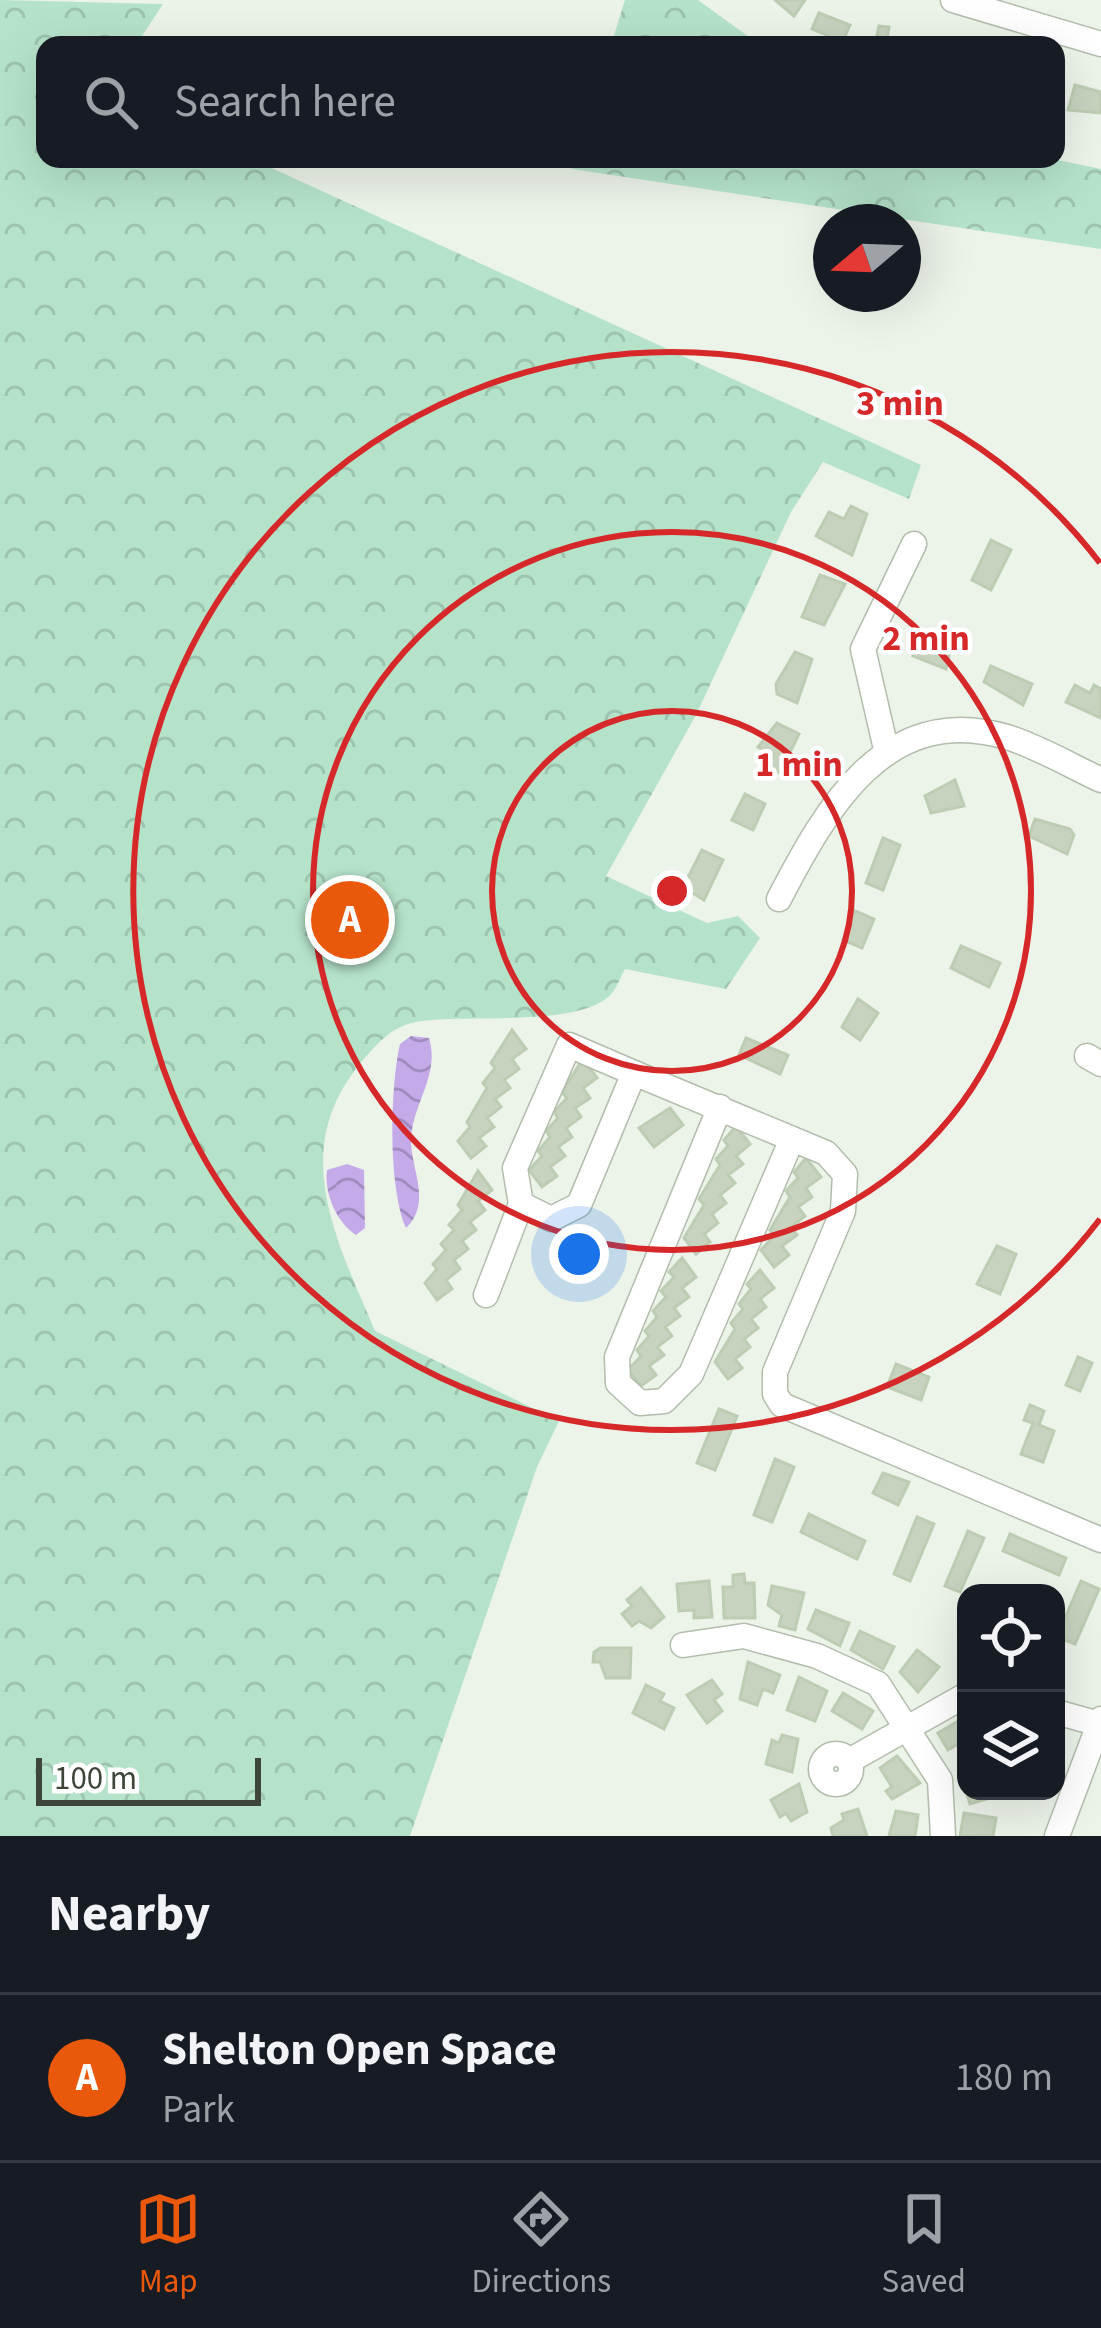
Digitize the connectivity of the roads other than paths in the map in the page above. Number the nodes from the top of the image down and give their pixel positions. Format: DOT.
graph roads {
  1 [pos="953,0"];
  2 [pos="1101,44"];
  3 [pos="914,544"];
  4 [pos="886,749"];
  5 [pos="1101,780"];
  6 [pos="779,899"];
  7 [pos="634,1073"];
  8 [pos="720,1107"];
  9 [pos="792,1139"];
  10 [pos="521,1204"];
  11 [pos="487,1295"];
  12 [pos="1101,1540"];
  13 [pos="683,1645"];
  14 [pos="957,1699"];
  15 [pos="1065,1714"];
  16 [pos="1100,1721"];
  17 [pos="907,1724"];
  18 [pos="849,1762"];
  19 [pos="943,1836"];
  20 [pos="1057,1836"];
  1 -- 2 [label="street"];
  3 -- 4 [label="street"];
  4 -- 5 [label="street"];
  4 -- 6 [label="street"];
  7 -- 8 [label="street"];
  7 -- 10 [label="street"];
  7 -- 10 [label="street"];
  8 -- 9 [label="street"];
  8 -- 9 [label="street"];
  9 -- 12 [label="street"];
  10 -- 11 [label="street"];
  13 -- 17 [label="street"];
  14 -- 17 [label="street"];
  15 -- 16 [label="street"];
  16 -- 20 [label="street"];
  17 -- 18 [label="street"];
  17 -- 19 [label="street"];
}
